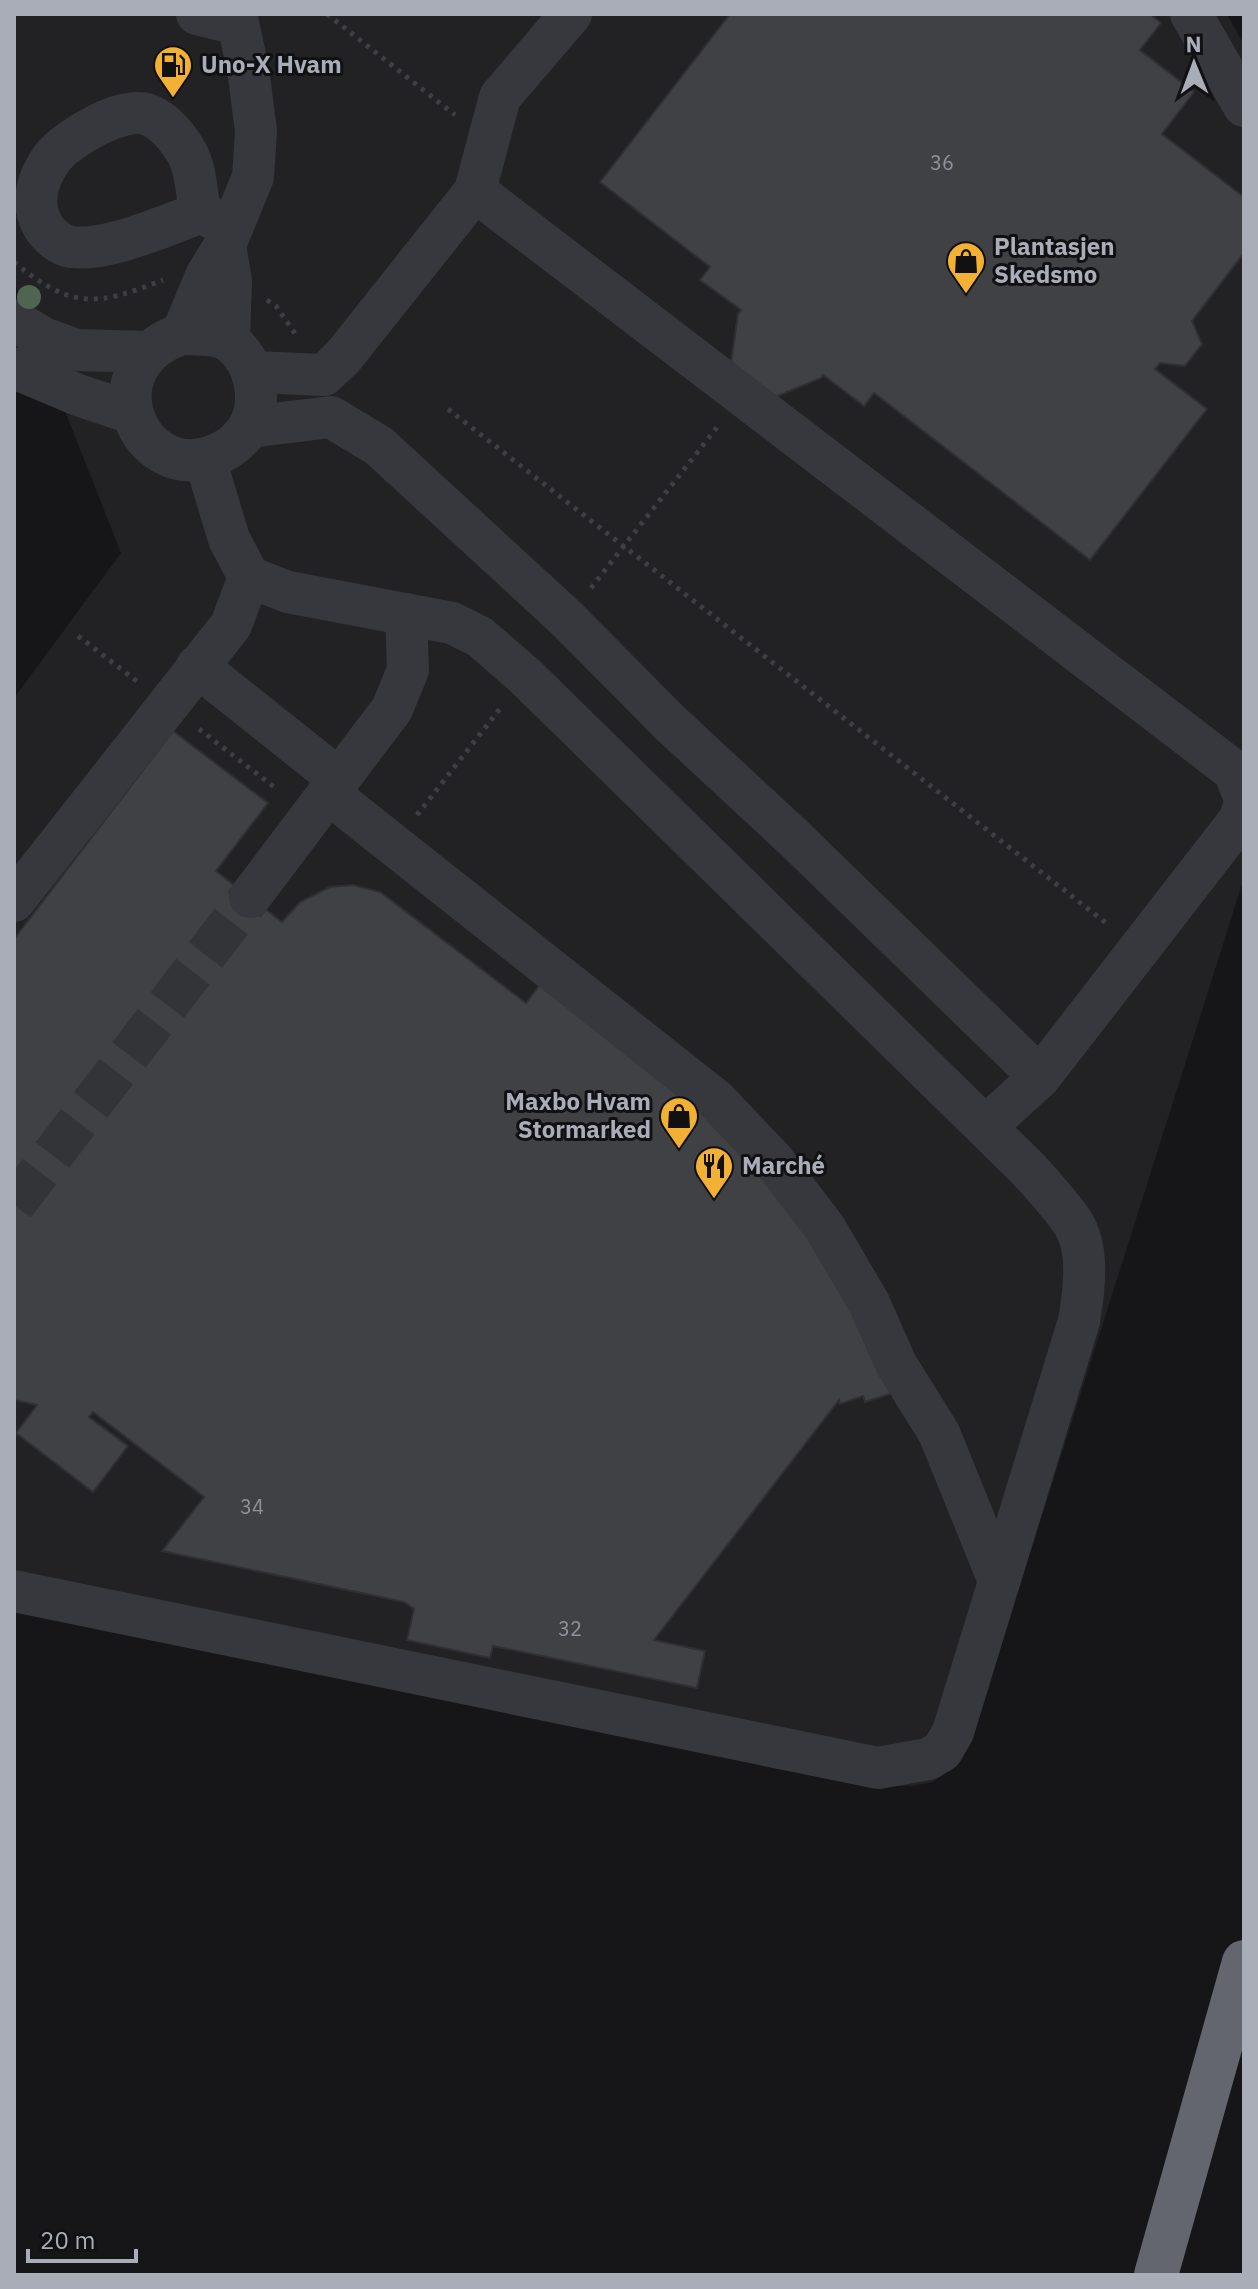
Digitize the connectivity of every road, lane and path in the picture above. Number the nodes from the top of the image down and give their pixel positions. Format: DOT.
graph roads {
  1 [pos="197,14"];
  2 [pos="327,14"];
  3 [pos="571,14"];
  4 [pos="1191,14"];
  5 [pos="237,19"];
  6 [pos="1244,106"];
  7 [pos="488,141"];
  8 [pos="475,191"];
  9 [pos="219,228"];
  10 [pos="14,320"];
  11 [pos="165,343"];
  12 [pos="241,356"];
  13 [pos="14,368"];
  14 [pos="324,375"];
  15 [pos="743,394"];
  16 [pos="448,409"];
  17 [pos="132,413"];
  18 [pos="331,417"];
  19 [pos="249,427"];
  20 [pos="205,459"];
  21 [pos="623,547"];
  22 [pos="249,577"];
  23 [pos="585,596"];
  24 [pos="406,614"];
  25 [pos="78,636"];
  26 [pos="197,666"];
  27 [pos="141,684"];
  28 [pos="506,702"];
  29 [pos="191,723"];
  30 [pos="670,723"];
  31 [pos="625,774"];
  32 [pos="333,786"];
  33 [pos="278,790"];
  34 [pos="1244,796"];
  35 [pos="1244,806"];
  36 [pos="411,822"];
  37 [pos="250,897"];
  38 [pos="14,901"];
  39 [pos="1140,949"];
  40 [pos="1040,1077"];
  41 [pos="985,1127"];
  42 [pos="999,1581"];
  43 [pos="14,1591"];
  44 [pos="1244,1962"];
  45 [pos="1156,2275"];
  1 -- 5 [label="lane"];
  2 -- 7 [label="path"];
  3 -- 7 [label="lane"];
  4 -- 6 [label="lane"];
  5 -- 9 [label="lane"];
  7 -- 8 [label="lane"];
  8 -- 14 [label="lane"];
  8 -- 15 [label="lane"];
  9 -- 11 [label="lane"];
  9 -- 12 [label="lane"];
  10 -- 11 [label="lane"];
  11 -- 12 [label="lane"];
  11 -- 17 [label="lane"];
  12 -- 14 [label="lane"];
  12 -- 19 [label="lane"];
  13 -- 17 [label="lane"];
  14 -- 18 [label="lane"];
  15 -- 21 [label="path"];
  15 -- 34 [label="lane"];
  16 -- 21 [label="path"];
  17 -- 20 [label="lane"];
  18 -- 19 [label="lane"];
  18 -- 30 [label="lane"];
  19 -- 20 [label="lane"];
  20 -- 22 [label="lane"];
  21 -- 23 [label="path"];
  21 -- 39 [label="path"];
  22 -- 24 [label="lane"];
  22 -- 26 [label="lane"];
  24 -- 31 [label="lane"];
  24 -- 32 [label="lane"];
  25 -- 27 [label="path"];
  26 -- 32 [label="lane"];
  26 -- 38 [label="lane"];
  28 -- 36 [label="path"];
  29 -- 33 [label="path"];
  30 -- 31 [label="lane"];
  30 -- 40 [label="lane"];
  31 -- 41 [label="lane"];
  32 -- 37 [label="lane"];
  32 -- 42 [label="lane"];
  35 -- 39 [label="lane"];
  39 -- 40 [label="lane"];
  40 -- 41 [label="lane"];
  41 -- 42 [label="lane"];
  42 -- 43 [label="lane"];
  44 -- 45 [label="highway"];
}
